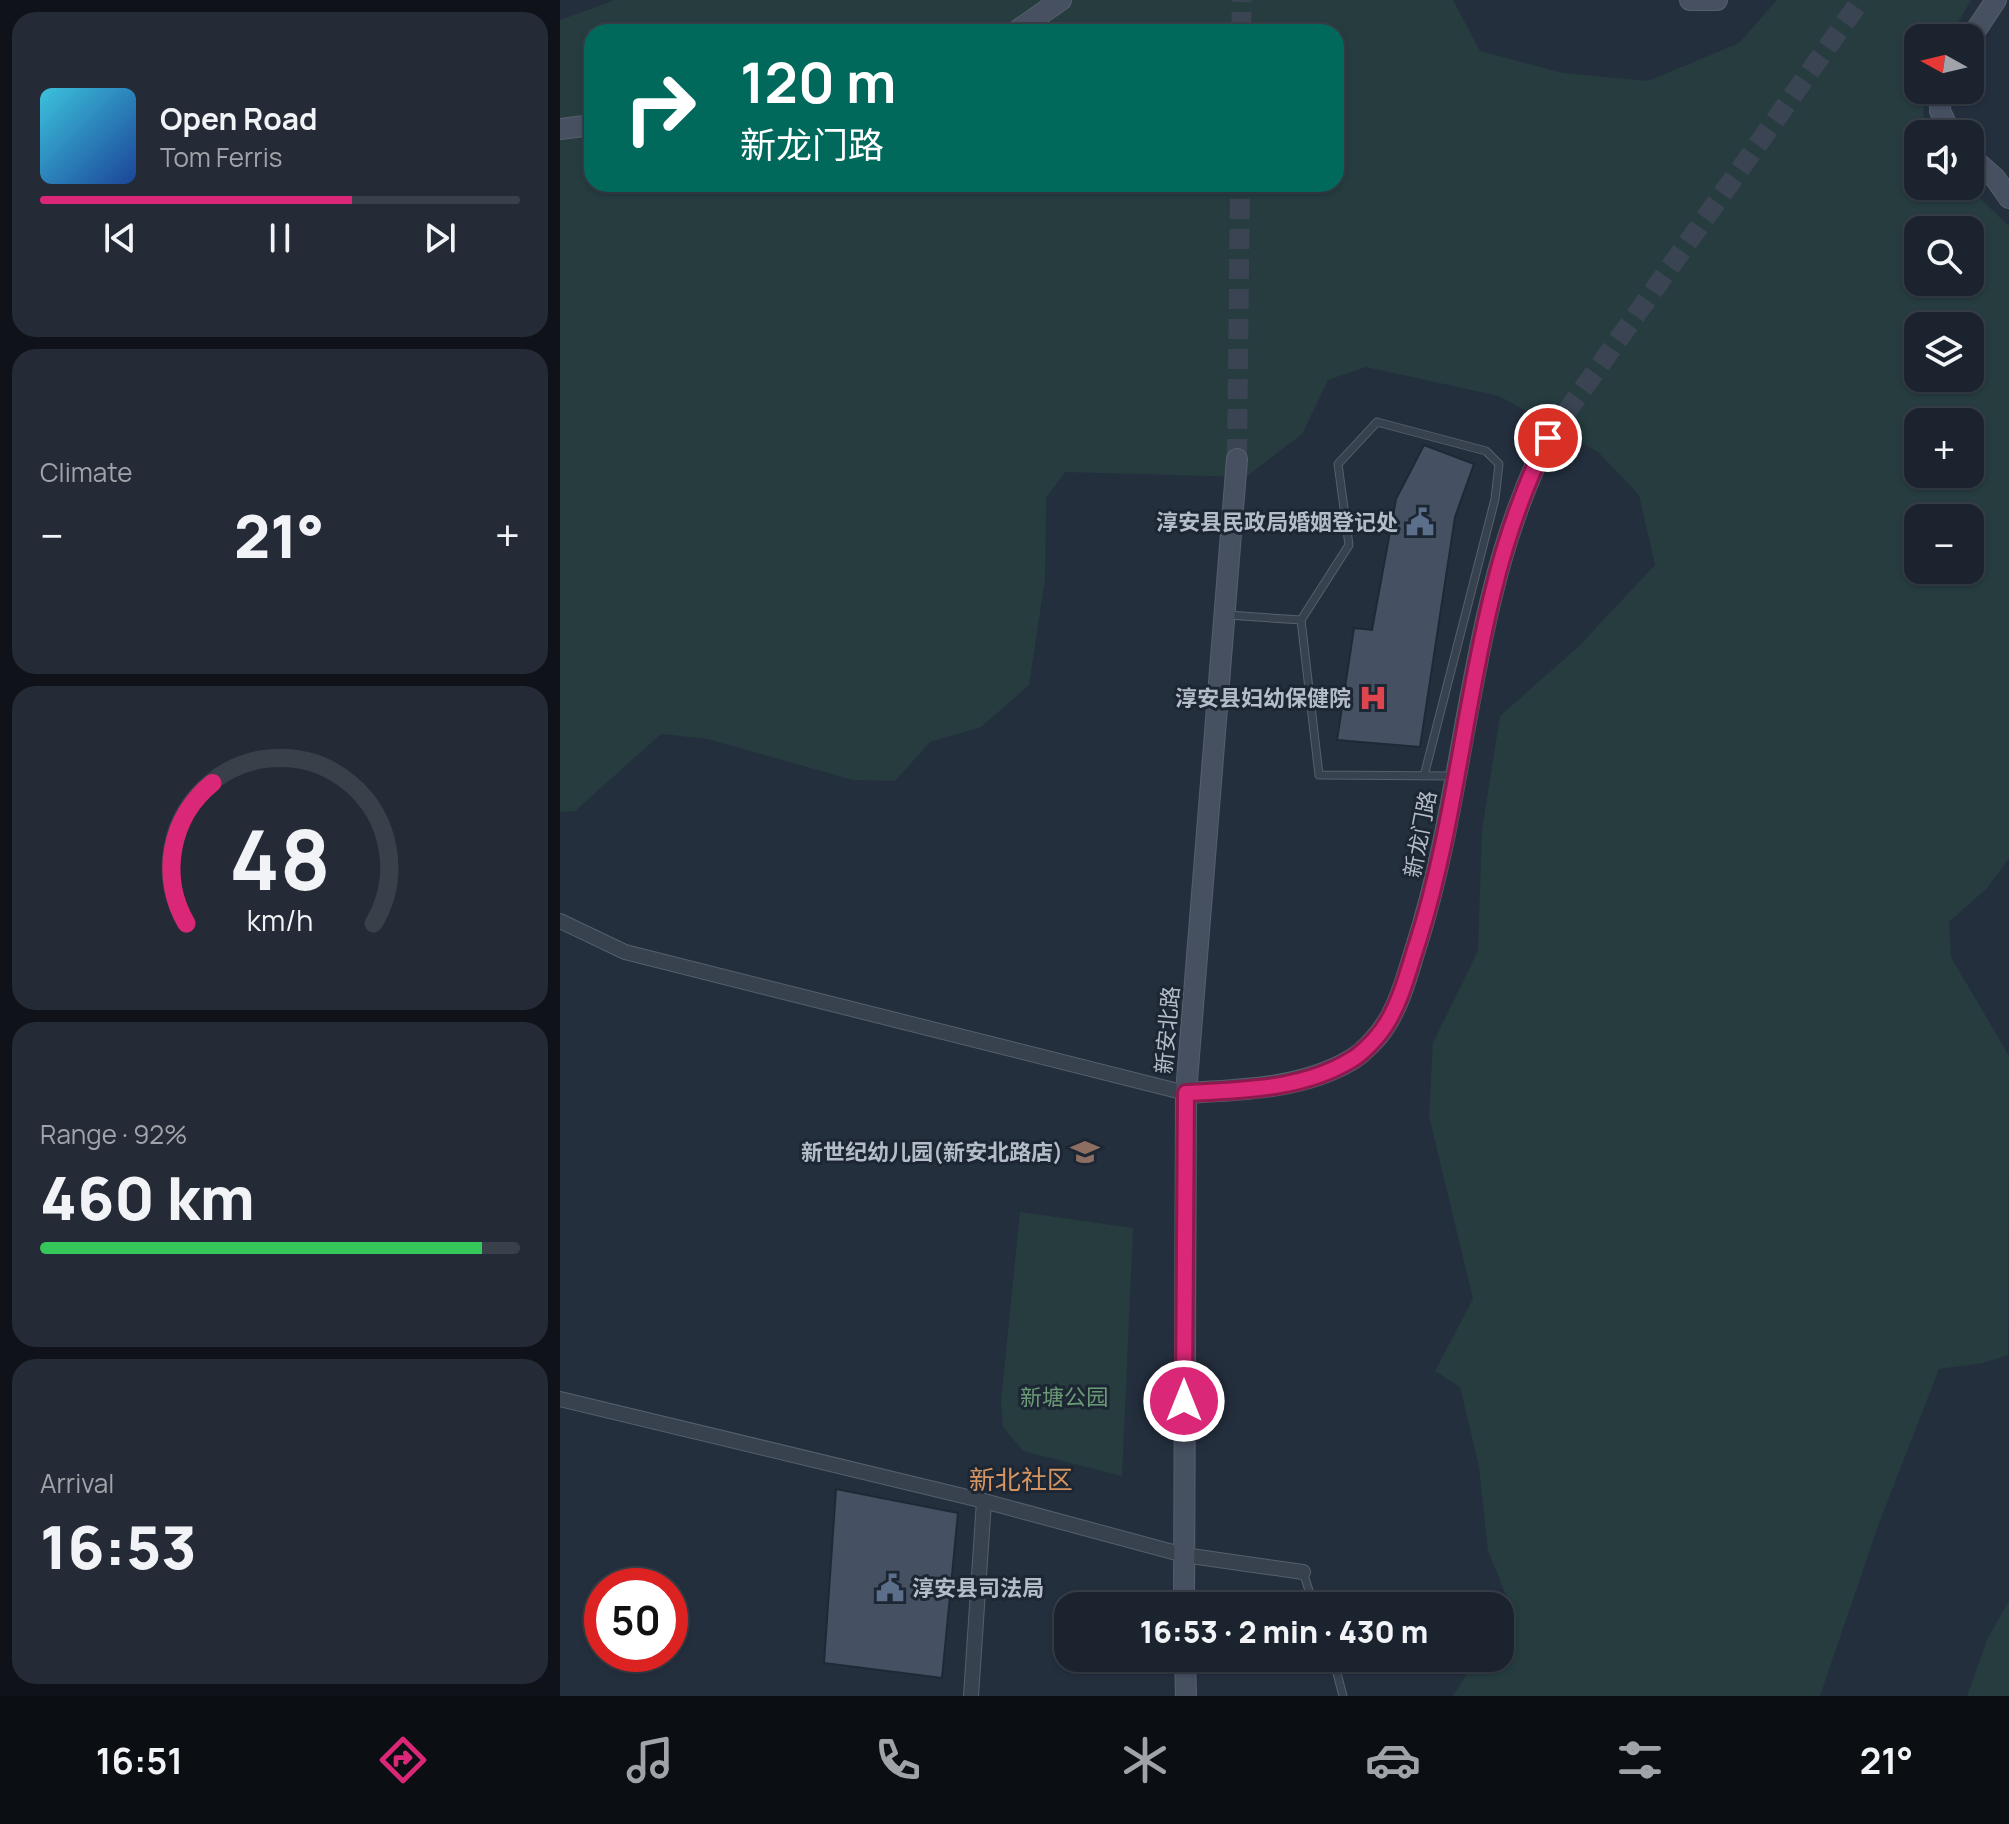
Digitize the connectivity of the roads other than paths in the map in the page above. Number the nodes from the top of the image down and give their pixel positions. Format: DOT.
graph roads {
  1 [pos="1061,0"];
  2 [pos="1690,0"];
  3 [pos="1717,0"];
  4 [pos="1996,0"];
  5 [pos="1026,24"];
  6 [pos="1980,24"];
  7 [pos="584,126"];
  8 [pos="560,129"];
  9 [pos="1984,168"];
  10 [pos="2009,198"];
  11 [pos="1548,438"];
  12 [pos="1237,459"];
  13 [pos="1224,615"];
  14 [pos="1301,620"];
  15 [pos="1424,776"];
  16 [pos="1456,776"];
  17 [pos="560,921"];
  18 [pos="1186,1093"];
  19 [pos="560,1399"];
  20 [pos="984,1501"];
  21 [pos="1184,1555"];
  22 [pos="1303,1572"];
  23 [pos="1184,1592"];
  24 [pos="1309,1592"];
  25 [pos="1185,1672"];
  26 [pos="1337,1672"];
  27 [pos="971,1696"];
  28 [pos="1186,1696"];
  29 [pos="1343,1696"];
  1 -- 5 [label="main road"];
  2 -- 3 [label="main road"];
  4 -- 6 [label="main road"];
  7 -- 8 [label="main road"];
  9 -- 10 [label="main road"];
  11 -- 16 [label="main road, 新龙门路"];
  12 -- 13 [label="main road, 新安北路"];
  13 -- 14 [label="lane"];
  13 -- 18 [label="main road, 新安北路"];
  14 -- 15 [label="lane"];
  14 -- 15 [label="lane"];
  15 -- 16 [label="lane"];
  16 -- 18 [label="main road, 新龙门路"];
  17 -- 18 [label="street"];
  18 -- 21 [label="main road, 新安北路"];
  19 -- 20 [label="street"];
  20 -- 21 [label="street"];
  20 -- 27 [label="street"];
  21 -- 22 [label="street"];
  21 -- 23 [label="main road, 新安北路"];
  22 -- 24 [label="lane"];
  25 -- 28 [label="main road"];
  26 -- 29 [label="lane"];
}
